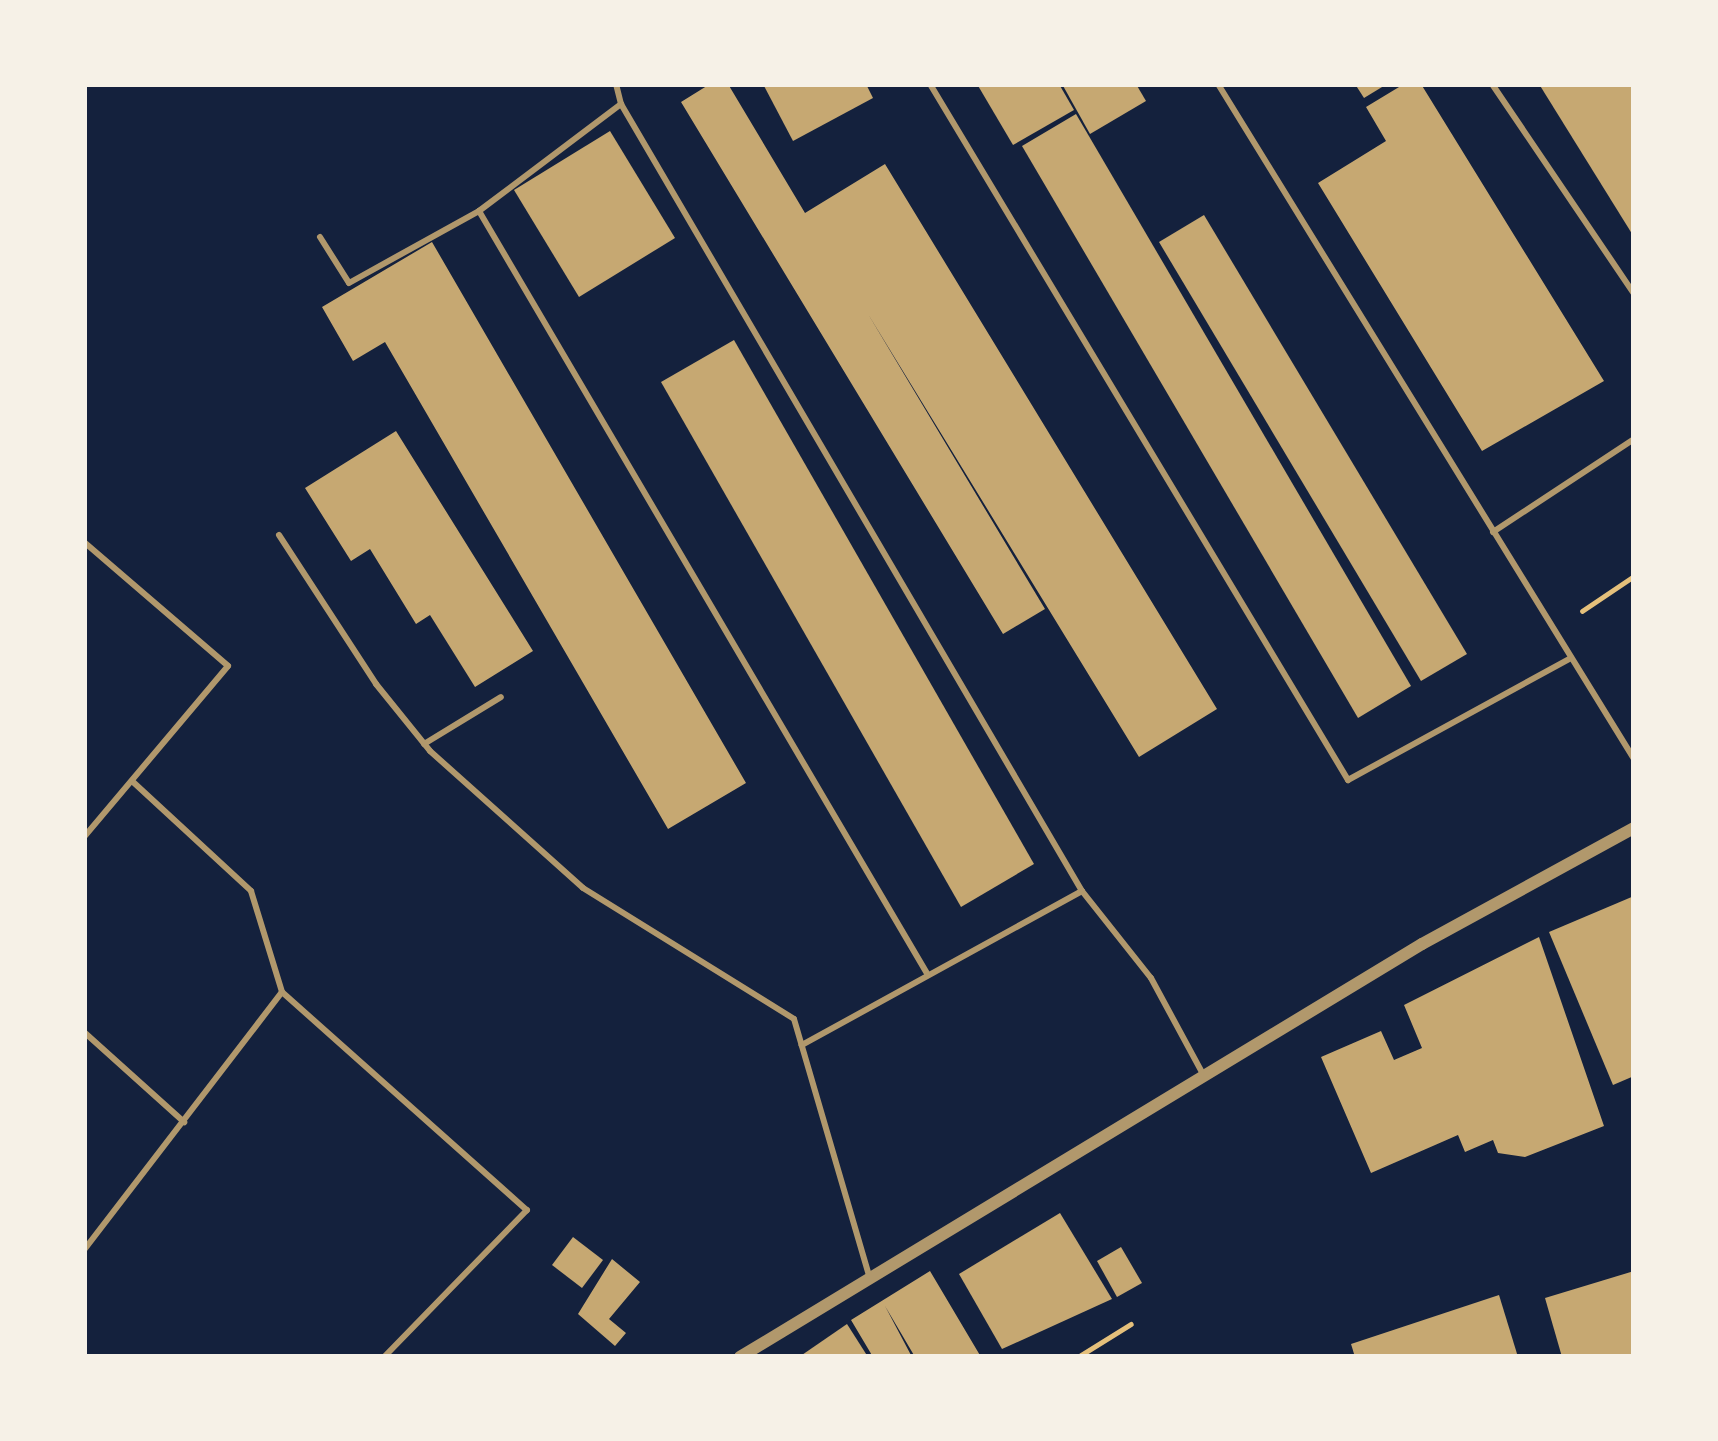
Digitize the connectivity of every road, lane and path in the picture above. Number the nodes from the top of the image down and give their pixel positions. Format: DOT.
graph roads {
  1 [pos="616,84"];
  2 [pos="930,84"];
  3 [pos="1218,84"];
  4 [pos="1492,84"];
  5 [pos="620,104"];
  6 [pos="479,212"];
  7 [pos="320,237"];
  8 [pos="1634,294"];
  9 [pos="1634,439"];
  10 [pos="1493,532"];
  11 [pos="279,535"];
  12 [pos="84,542"];
  13 [pos="1634,576"];
  14 [pos="1582,611"];
  15 [pos="1571,658"];
  16 [pos="501,697"];
  17 [pos="424,744"];
  18 [pos="1634,759"];
  19 [pos="132,781"];
  20 [pos="1634,828"];
  21 [pos="84,837"];
  22 [pos="1082,891"];
  23 [pos="928,975"];
  24 [pos="281,992"];
  25 [pos="84,1032"];
  26 [pos="802,1045"];
  27 [pos="1204,1076"];
  28 [pos="184,1122"];
  29 [pos="84,1250"];
  30 [pos="870,1278"];
  31 [pos="1131,1324"];
  32 [pos="384,1357"];
  33 [pos="740,1357"];
  34 [pos="1078,1357"];
  1 -- 5 [label="lane"];
  2 -- 15 [label="lane"];
  3 -- 10 [label="lane"];
  4 -- 8 [label="lane"];
  5 -- 6 [label="lane"];
  5 -- 22 [label="lane"];
  6 -- 7 [label="lane"];
  6 -- 23 [label="lane"];
  9 -- 10 [label="lane"];
  10 -- 15 [label="lane"];
  11 -- 17 [label="lane"];
  12 -- 19 [label="lane"];
  13 -- 14 [label="path"];
  15 -- 18 [label="lane"];
  16 -- 17 [label="lane"];
  17 -- 26 [label="lane"];
  19 -- 21 [label="lane"];
  19 -- 24 [label="lane"];
  20 -- 27 [label="street"];
  22 -- 23 [label="lane"];
  22 -- 27 [label="lane"];
  23 -- 26 [label="lane"];
  24 -- 28 [label="lane"];
  24 -- 32 [label="lane"];
  25 -- 28 [label="lane"];
  26 -- 30 [label="lane"];
  27 -- 30 [label="street"];
  28 -- 29 [label="lane"];
  30 -- 33 [label="street"];
  31 -- 34 [label="path"];
}
